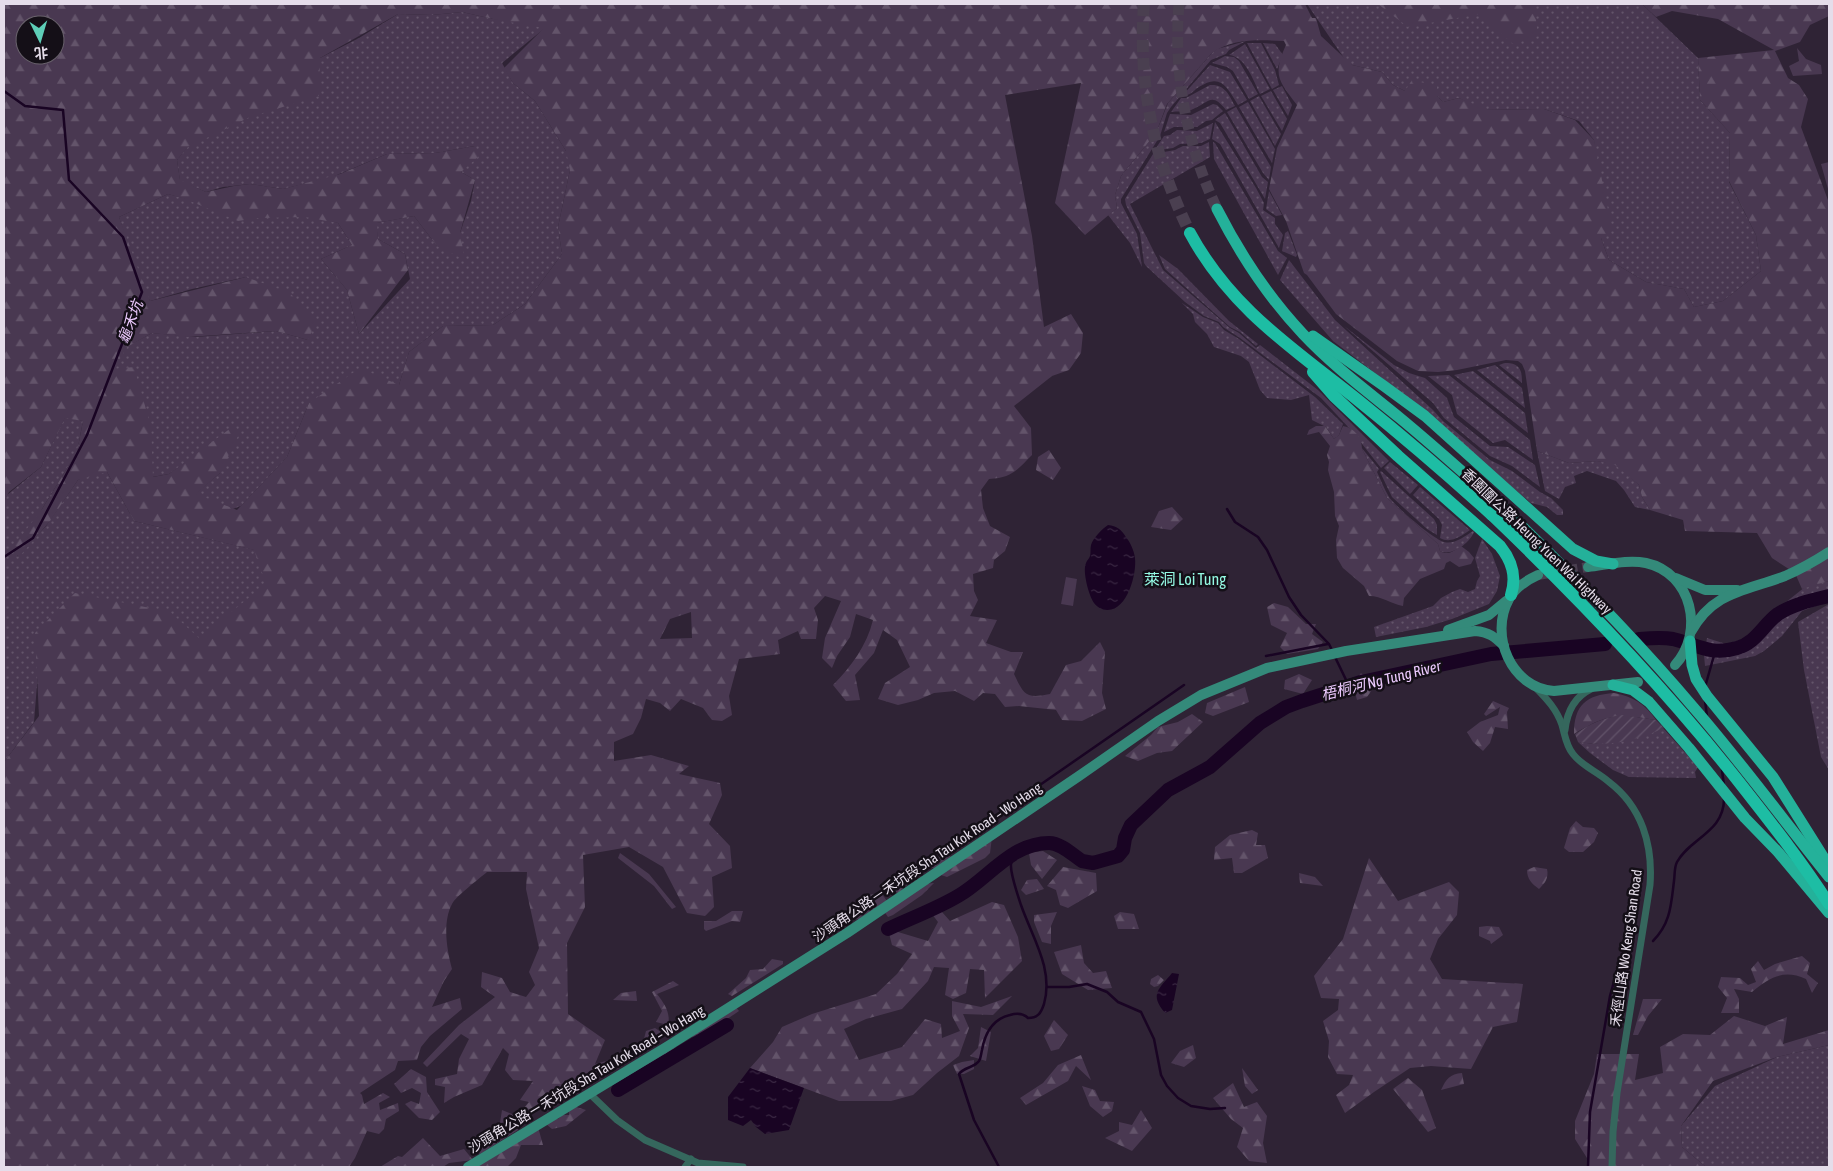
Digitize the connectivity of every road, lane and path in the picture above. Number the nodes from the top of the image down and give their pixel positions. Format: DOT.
graph roads {
  1 [pos="1217,209"];
  2 [pos="1190,233"];
  3 [pos="1288,317"];
  4 [pos="1295,352"];
  5 [pos="1496,510"];
  6 [pos="1829,552"];
  7 [pos="1613,564"];
  8 [pos="1588,567"];
  9 [pos="1538,575"];
  10 [pos="1672,576"];
  11 [pos="1740,590"];
  12 [pos="1510,597"];
  13 [pos="1692,630"];
  14 [pos="1498,634"];
  15 [pos="1424,638"];
  16 [pos="1687,657"];
  17 [pos="1675,665"];
  18 [pos="1638,682"];
  19 [pos="1529,683"];
  20 [pos="1613,685"];
  21 [pos="1595,687"];
  22 [pos="1565,736"];
  23 [pos="1829,866"];
  24 [pos="1829,877"];
  25 [pos="1829,904"];
  26 [pos="1829,913"];
  27 [pos="590,1094"];
  28 [pos="691,1159"];
  29 [pos="468,1167"];
  30 [pos="685,1167"];
  31 [pos="743,1167"];
  32 [pos="1612,1167"];
  1 -- 3 [label="highway, 香園圍公路 Heung Yuen Wai Highway"];
  2 -- 4 [label="highway, 香園圍公路 Heung Yuen Wai Highway"];
  3 -- 5 [label="highway, 香園圍公路 Heung Yuen Wai Highway"];
  3 -- 7 [label="highway"];
  4 -- 5 [label="highway, 香園圍公路 Heung Yuen Wai Highway"];
  4 -- 12 [label="highway"];
  5 -- 24 [label="highway, 香園圍公路 Heung Yuen Wai Highway, bridge"];
  5 -- 25 [label="highway, 香園圍公路 Heung Yuen Wai Highway, bridge"];
  6 -- 11 [label="main road"];
  7 -- 8 [label="main road"];
  7 -- 10 [label="main road"];
  9 -- 12 [label="main road, 沙頭角公路－禾坑段 Sha Tau Kok Road – Wo Hang"];
  10 -- 11 [label="main road"];
  10 -- 13 [label="main road"];
  11 -- 13 [label="main road"];
  12 -- 14 [label="main road"];
  12 -- 15 [label="main road, 沙頭角公路－禾坑段 Sha Tau Kok Road – Wo Hang"];
  13 -- 16 [label="highway"];
  14 -- 15 [label="main road, 沙頭角公路－禾坑段 Sha Tau Kok Road – Wo Hang"];
  14 -- 19 [label="main road"];
  15 -- 27 [label="main road, 沙頭角公路－禾坑段 Sha Tau Kok Road – Wo Hang"];
  16 -- 17 [label="main road"];
  16 -- 23 [label="highway"];
  18 -- 20 [label="main road"];
  19 -- 21 [label="main road"];
  19 -- 22 [label="street, 禾徑山路 Wo Keng Shan Road"];
  20 -- 21 [label="main road"];
  20 -- 26 [label="highway"];
  21 -- 22 [label="street"];
  22 -- 32 [label="street, 禾徑山路 Wo Keng Shan Road"];
  27 -- 28 [label="street"];
  27 -- 29 [label="main road, 沙頭角公路－禾坑段 Sha Tau Kok Road – Wo Hang"];
  28 -- 30 [label="street"];
  28 -- 31 [label="street"];
}
